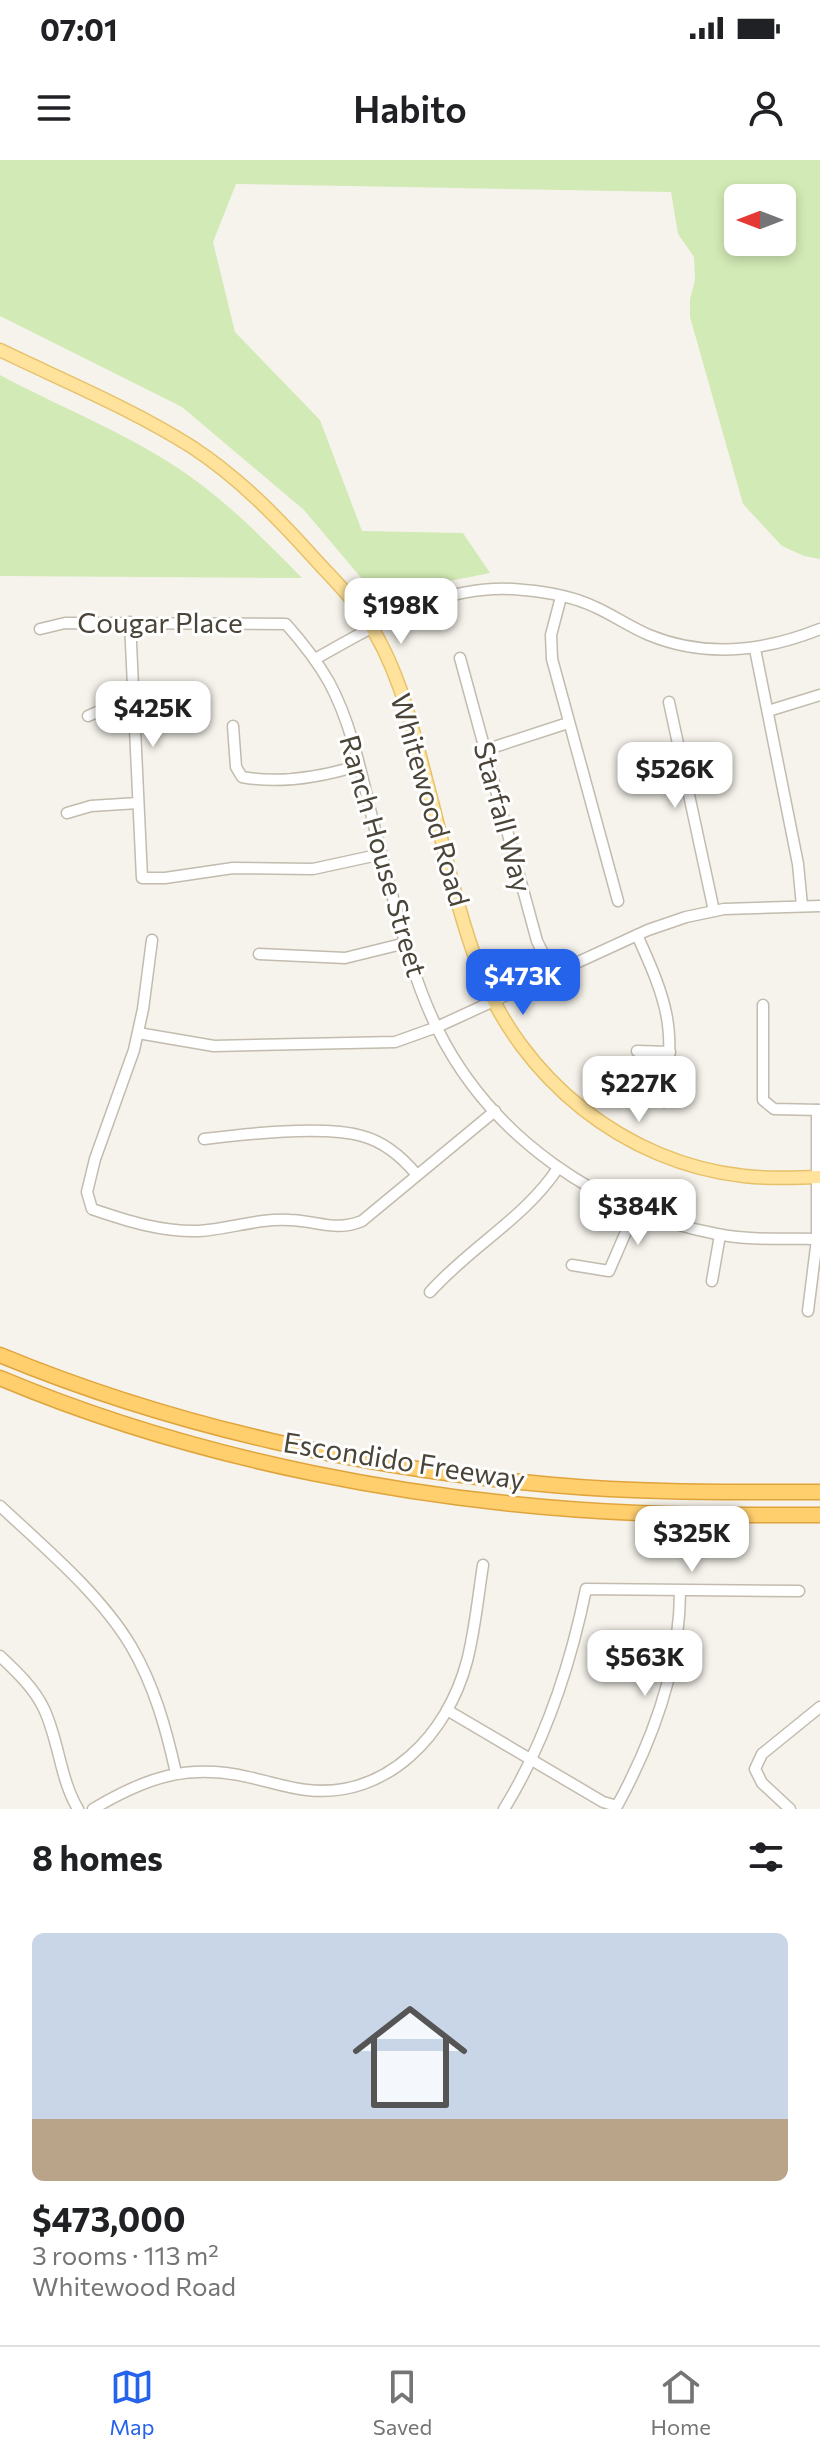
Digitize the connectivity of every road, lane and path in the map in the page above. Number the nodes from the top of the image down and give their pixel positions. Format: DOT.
graph roads {
  1 [pos="0,350"];
  2 [pos="561,597"];
  3 [pos="130,622"];
  4 [pos="280,622"];
  5 [pos="40,629"];
  6 [pos="371,629"];
  7 [pos="820,629"];
  8 [pos="755,649"];
  9 [pos="460,658"];
  10 [pos="315,659"];
  11 [pos="820,695"];
  12 [pos="669,702"];
  13 [pos="135,707"];
  14 [pos="768,711"];
  15 [pos="88,716"];
  16 [pos="568,723"];
  17 [pos="233,726"];
  18 [pos="485,750"];
  19 [pos="357,766"];
  20 [pos="138,803"];
  21 [pos="67,813"];
  22 [pos="382,854"];
  23 [pos="618,901"];
  24 [pos="802,906"];
  25 [pos="820,906"];
  26 [pos="714,911"];
  27 [pos="637,935"];
  28 [pos="152,940"];
  29 [pos="406,943"];
  30 [pos="259,954"];
  31 [pos="553,974"];
  32 [pos="494,1002"];
  33 [pos="763,1005"];
  34 [pos="437,1027"];
  35 [pos="138,1033"];
  36 [pos="637,1051"];
  37 [pos="670,1052"];
  38 [pos="664,1102"];
  39 [pos="818,1110"];
  40 [pos="495,1111"];
  41 [pos="204,1139"];
  42 [pos="558,1168"];
  43 [pos="417,1175"];
  44 [pos="818,1177"];
  45 [pos="635,1211"];
  46 [pos="720,1235"];
  47 [pos="818,1239"];
  48 [pos="572,1265"];
  49 [pos="712,1281"];
  50 [pos="430,1292"];
  51 [pos="808,1311"];
  52 [pos="0,1355"];
  53 [pos="0,1378"];
  54 [pos="820,1492"];
  55 [pos="0,1506"];
  56 [pos="820,1515"];
  57 [pos="483,1565"];
  58 [pos="680,1591"];
  59 [pos="799,1591"];
  60 [pos="0,1656"];
  61 [pos="820,1707"];
  62 [pos="447,1710"];
  63 [pos="532,1758"];
  64 [pos="176,1773"];
  65 [pos="78,1809"];
  66 [pos="93,1809"];
  67 [pos="504,1809"];
  68 [pos="790,1809"];
  1 -- 6 [label="main road, Whitewood Road"];
  2 -- 6 [label="street"];
  2 -- 8 [label="street"];
  2 -- 16 [label="street"];
  3 -- 4 [label="street, Cougar Place"];
  3 -- 5 [label="street, Cougar Place"];
  3 -- 13 [label="street"];
  4 -- 10 [label="street, Ranch House Street"];
  6 -- 10 [label="street"];
  6 -- 32 [label="main road, Whitewood Road"];
  7 -- 8 [label="street"];
  8 -- 14 [label="street"];
  9 -- 18 [label="street, Starfall Way"];
  10 -- 19 [label="street, Ranch House Street"];
  11 -- 14 [label="street"];
  12 -- 26 [label="street"];
  13 -- 15 [label="street"];
  13 -- 20 [label="street"];
  14 -- 24 [label="street"];
  16 -- 18 [label="street"];
  16 -- 23 [label="street"];
  17 -- 19 [label="street"];
  18 -- 31 [label="street, Starfall Way"];
  19 -- 22 [label="street, Ranch House Street"];
  20 -- 21 [label="street"];
  20 -- 22 [label="street"];
  22 -- 29 [label="street, Ranch House Street"];
  24 -- 25 [label="street"];
  24 -- 26 [label="street"];
  26 -- 27 [label="street"];
  27 -- 31 [label="street"];
  27 -- 37 [label="street"];
  28 -- 35 [label="street"];
  29 -- 30 [label="street"];
  29 -- 34 [label="street, Ranch House Street"];
  31 -- 32 [label="street"];
  32 -- 34 [label="street"];
  32 -- 44 [label="main road, Whitewood Road"];
  33 -- 39 [label="street"];
  34 -- 35 [label="street"];
  34 -- 40 [label="street, Ranch House Street"];
  35 -- 43 [label="street"];
  36 -- 37 [label="street"];
  37 -- 38 [label="street"];
  39 -- 44 [label="street"];
  40 -- 42 [label="street, Ranch House Street"];
  40 -- 43 [label="street"];
  41 -- 43 [label="street"];
  42 -- 45 [label="street, Ranch House Street"];
  42 -- 50 [label="street"];
  44 -- 47 [label="street"];
  45 -- 46 [label="street, Ranch House Street"];
  45 -- 48 [label="street"];
  46 -- 47 [label="street, Ranch House Street"];
  46 -- 49 [label="street"];
  47 -- 51 [label="street"];
  52 -- 54 [label="highway, Escondido Freeway"];
  53 -- 56 [label="highway, Escondido Freeway"];
  55 -- 64 [label="street"];
  57 -- 62 [label="street"];
  58 -- 59 [label="street"];
  58 -- 63 [label="street"];
  58 -- 63 [label="street"];
  60 -- 65 [label="street"];
  61 -- 68 [label="street"];
  62 -- 63 [label="street"];
  62 -- 64 [label="street"];
  63 -- 67 [label="street"];
  64 -- 66 [label="street"];
}
